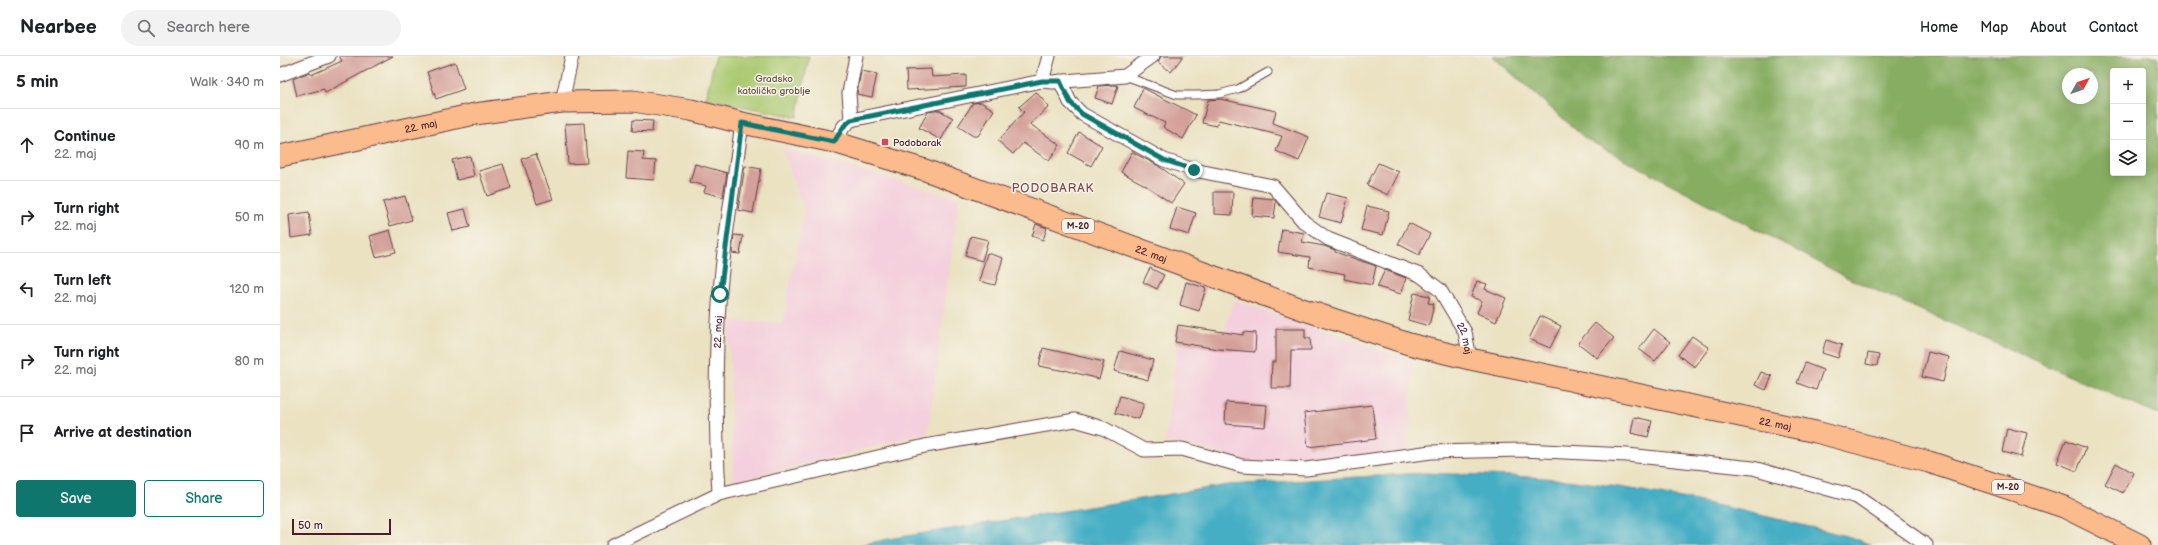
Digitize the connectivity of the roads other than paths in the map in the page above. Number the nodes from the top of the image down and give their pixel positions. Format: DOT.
graph roads {
  1 [pos="329,56"];
  2 [pos="572,56"];
  3 [pos="856,56"];
  4 [pos="1049,56"];
  5 [pos="1153,56"];
  6 [pos="1268,72"];
  7 [pos="280,75"];
  8 [pos="1125,76"];
  9 [pos="1042,81"];
  10 [pos="1060,81"];
  11 [pos="562,102"];
  12 [pos="851,120"];
  13 [pos="742,123"];
  14 [pos="834,142"];
  15 [pos="280,156"];
  16 [pos="1470,359"];
  17 [pos="719,494"];
  18 [pos="613,545"];
  19 [pos="1926,545"];
  20 [pos="2140,545"];
  1 -- 7 [label="street"];
  2 -- 11 [label="street"];
  3 -- 12 [label="street"];
  4 -- 9 [label="street"];
  5 -- 8 [label="street"];
  6 -- 8 [label="lane"];
  8 -- 10 [label="street"];
  9 -- 10 [label="street"];
  9 -- 12 [label="street"];
  10 -- 16 [label="street, 22. maj"];
  11 -- 13 [label="main road, 22. maj / M-20"];
  11 -- 15 [label="main road, 22. maj / M-20"];
  12 -- 14 [label="street"];
  13 -- 14 [label="main road, 22. maj / M-20"];
  13 -- 17 [label="street, 22. maj"];
  14 -- 16 [label="main road, 22. maj / M-20"];
  16 -- 20 [label="main road, 22. maj / M-20"];
  17 -- 18 [label="street"];
  17 -- 19 [label="street"];
}
